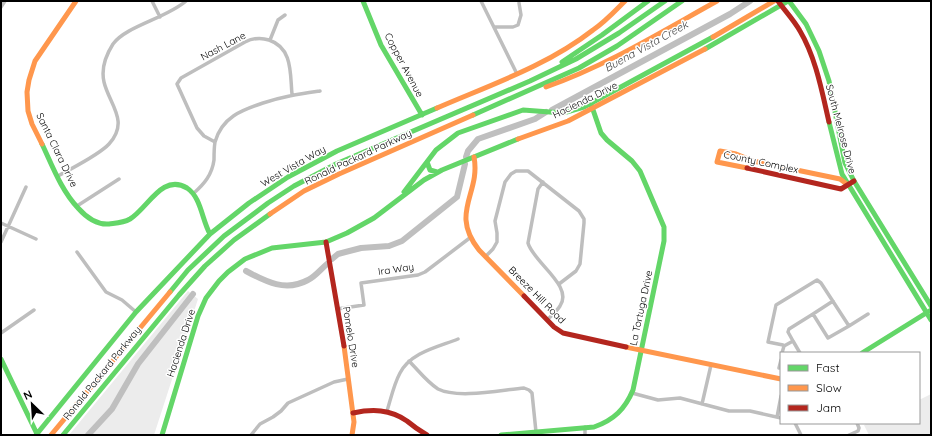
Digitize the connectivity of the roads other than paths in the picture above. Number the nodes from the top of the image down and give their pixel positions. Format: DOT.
graph roads {
  1 [pos="5,1"];
  2 [pos="76,1"];
  3 [pos="152,1"];
  4 [pos="186,1"];
  5 [pos="363,1"];
  6 [pos="481,1"];
  7 [pos="625,1"];
  8 [pos="648,1"];
  9 [pos="665,1"];
  10 [pos="682,1"];
  11 [pos="718,1"];
  12 [pos="774,1"];
  13 [pos="788,1"];
  14 [pos="519,2"];
  15 [pos="780,3"];
  16 [pos="1,7"];
  17 [pos="285,15"];
  18 [pos="160,17"];
  19 [pos="495,27"];
  20 [pos="270,40"];
  21 [pos="517,74"];
  22 [pos="538,77"];
  23 [pos="320,91"];
  24 [pos="529,91"];
  25 [pos="292,94"];
  26 [pos="592,106"];
  27 [pos="422,115"];
  28 [pos="215,142"];
  29 [pos="474,157"];
  30 [pos="427,162"];
  31 [pos="438,172"];
  32 [pos="58,176"];
  33 [pos="119,180"];
  34 [pos="854,181"];
  35 [pos="543,182"];
  36 [pos="848,186"];
  37 [pos="26,187"];
  38 [pos="194,193"];
  39 [pos="78,206"];
  40 [pos="388,208"];
  41 [pos="1,222"];
  42 [pos="9,226"];
  43 [pos="210,234"];
  44 [pos="471,237"];
  45 [pos="36,239"];
  46 [pos="1,242"];
  47 [pos="326,242"];
  48 [pos="77,252"];
  49 [pos="486,256"];
  50 [pos="559,284"];
  51 [pos="833,301"];
  52 [pos="931,306"];
  53 [pos="337,308"];
  54 [pos="34,310"];
  55 [pos="136,312"];
  56 [pos="929,312"];
  57 [pos="813,314"];
  58 [pos="868,314"];
  59 [pos="547,320"];
  60 [pos="931,320"];
  61 [pos="849,326"];
  62 [pos="1,333"];
  63 [pos="458,339"];
  64 [pos="792,341"];
  65 [pos="784,346"];
  66 [pos="642,350"];
  67 [pos="782,352"];
  68 [pos="799,352"];
  69 [pos="864,352"];
  70 [pos="1,359"];
  71 [pos="409,361"];
  72 [pos="711,364"];
  73 [pos="780,364"];
  74 [pos="779,368"];
  75 [pos="348,379"];
  76 [pos="780,379"];
  77 [pos="632,393"];
  78 [pos="702,404"];
  79 [pos="780,406"];
  80 [pos="388,411"];
  81 [pos="353,413"];
  82 [pos="779,417"];
  83 [pos="796,424"];
  84 [pos="857,424"];
  85 [pos="585,427"];
  86 [pos="536,432"];
  87 [pos="37,434"];
  88 [pos="50,435"];
  89 [pos="63,435"];
  90 [pos="162,435"];
  91 [pos="251,435"];
  92 [pos="352,435"];
  93 [pos="427,435"];
  94 [pos="501,435"];
  95 [pos="585,435"];
  96 [pos="801,435"];
  97 [pos="849,435"];
  1 -- 16 [label="street"];
  2 -- 32 [label="main road, Santa Clara Drive"];
  3 -- 18 [label="street"];
  4 -- 18 [label="street"];
  5 -- 27 [label="main road, Copper Avenue"];
  6 -- 19 [label="street"];
  7 -- 21 [label="main road, West Vista Way"];
  8 -- 22 [label="main road"];
  9 -- 22 [label="main road, Ronald Packard Parkway"];
  10 -- 24 [label="main road, Ronald Packard Parkway"];
  11 -- 24 [label="main road"];
  12 -- 26 [label="main road, Hacienda Drive"];
  13 -- 15 [label="main road, Hacienda Drive"];
  13 -- 34 [label="main road, South Melrose Drive"];
  14 -- 19 [label="street"];
  15 -- 26 [label="main road, Hacienda Drive"];
  15 -- 36 [label="main road, South Melrose Drive"];
  17 -- 20 [label="street"];
  18 -- 32 [label="street"];
  19 -- 21 [label="street"];
  20 -- 25 [label="street"];
  20 -- 28 [label="street, Nash Lane"];
  21 -- 27 [label="main road, West Vista Way"];
  22 -- 88 [label="main road, Ronald Packard Parkway"];
  23 -- 25 [label="street"];
  24 -- 89 [label="main road, Ronald Packard Parkway"];
  25 -- 28 [label="street"];
  26 -- 29 [label="main road, Hacienda Drive"];
  26 -- 30 [label="main road, Hacienda Drive"];
  26 -- 66 [label="main road, La Tortuga Drive"];
  27 -- 43 [label="main road, West Vista Way"];
  28 -- 38 [label="street"];
  29 -- 31 [label="main road, Hacienda Drive"];
  29 -- 44 [label="main road, Breeze Hill Road"];
  30 -- 31 [label="main road"];
  30 -- 40 [label="main road, Hacienda Drive"];
  31 -- 40 [label="main road, Hacienda Drive"];
  32 -- 39 [label="main road, Santa Clara Drive"];
  33 -- 39 [label="street"];
  34 -- 36 [label="main road"];
  34 -- 52 [label="main road, South Melrose Drive"];
  35 -- 49 [label="street"];
  35 -- 50 [label="street"];
  35 -- 50 [label="street"];
  36 -- 36 [label="main road, County Complex"];
  36 -- 56 [label="main road, South Melrose Drive"];
  37 -- 42 [label="street"];
  38 -- 39 [label="main road, Santa Clara Drive"];
  38 -- 43 [label="main road"];
  40 -- 47 [label="main road, Hacienda Drive"];
  41 -- 42 [label="street"];
  42 -- 45 [label="street"];
  42 -- 46 [label="street"];
  43 -- 55 [label="main road, West Vista Way"];
  44 -- 49 [label="main road, Breeze Hill Road"];
  44 -- 53 [label="street, Ira Way"];
  47 -- 53 [label="main road, Pomelo Drive"];
  47 -- 90 [label="main road, Hacienda Drive"];
  48 -- 55 [label="street"];
  49 -- 59 [label="main road, Breeze Hill Road"];
  50 -- 59 [label="street"];
  51 -- 57 [label="street"];
  51 -- 61 [label="street"];
  51 -- 65 [label="street"];
  53 -- 75 [label="main road, Pomelo Drive"];
  54 -- 62 [label="street"];
  55 -- 87 [label="main road, West Vista Way"];
  56 -- 60 [label="main road, South Melrose Drive"];
  56 -- 69 [label="main road"];
  57 -- 61 [label="street"];
  57 -- 64 [label="street"];
  58 -- 61 [label="street"];
  59 -- 66 [label="main road, Breeze Hill Road"];
  63 -- 71 [label="street"];
  64 -- 65 [label="street"];
  64 -- 68 [label="street"];
  65 -- 67 [label="street"];
  66 -- 72 [label="main road, Breeze Hill Road"];
  66 -- 77 [label="main road, La Tortuga Drive"];
  70 -- 87 [label="main road"];
  71 -- 80 [label="street"];
  71 -- 86 [label="street"];
  72 -- 76 [label="main road, Breeze Hill Road"];
  72 -- 78 [label="street"];
  73 -- 74 [label="street"];
  75 -- 81 [label="main road, Pomelo Drive"];
  75 -- 91 [label="street"];
  77 -- 78 [label="street"];
  77 -- 85 [label="main road, La Tortuga Drive"];
  78 -- 82 [label="street"];
  79 -- 82 [label="street"];
  80 -- 81 [label="main road"];
  80 -- 93 [label="main road"];
  81 -- 92 [label="main road, Pomelo Drive"];
  83 -- 96 [label="street"];
  84 -- 97 [label="street"];
  85 -- 86 [label="main road, La Tortuga Drive"];
  85 -- 95 [label="street"];
  86 -- 94 [label="main road, La Tortuga Drive"];
}
